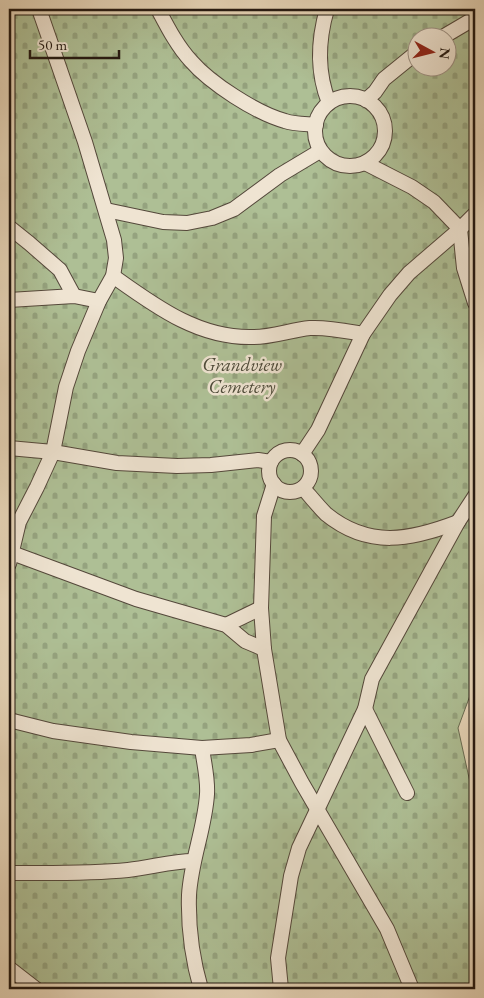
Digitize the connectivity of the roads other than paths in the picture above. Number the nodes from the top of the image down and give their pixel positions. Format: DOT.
graph roads {
  1 [pos="38,9"];
  2 [pos="158,9"];
  3 [pos="327,9"];
  4 [pos="475,18"];
  5 [pos="456,29"];
  6 [pos="406,61"];
  7 [pos="366,100"];
  8 [pos="329,103"];
  9 [pos="316,125"];
  10 [pos="320,152"];
  11 [pos="365,163"];
  12 [pos="106,210"];
  13 [pos="475,214"];
  14 [pos="9,227"];
  15 [pos="460,229"];
  16 [pos="113,276"];
  17 [pos="74,296"];
  18 [pos="9,300"];
  19 [pos="99,301"];
  20 [pos="475,303"];
  21 [pos="363,334"];
  22 [pos="9,448"];
  23 [pos="53,452"];
  24 [pos="302,454"];
  25 [pos="271,462"];
  26 [pos="274,484"];
  27 [pos="302,488"];
  28 [pos="475,496"];
  29 [pos="458,522"];
  30 [pos="10,558"];
  31 [pos="261,608"];
  32 [pos="226,625"];
  33 [pos="264,649"];
  34 [pos="365,709"];
  35 [pos="9,720"];
  36 [pos="279,740"];
  37 [pos="202,748"];
  38 [pos="407,793"];
  39 [pos="317,808"];
  40 [pos="193,861"];
  41 [pos="9,872"];
  42 [pos="9,968"];
  43 [pos="36,989"];
  44 [pos="201,989"];
  45 [pos="281,989"];
  46 [pos="412,989"];
  1 -- 12 [label="lane"];
  2 -- 9 [label="lane"];
  3 -- 8 [label="lane"];
  4 -- 5 [label="lane"];
  6 -- 7 [label="lane"];
  7 -- 8 [label="lane"];
  7 -- 11 [label="lane"];
  8 -- 9 [label="lane"];
  9 -- 10 [label="lane"];
  10 -- 11 [label="lane"];
  10 -- 12 [label="lane"];
  11 -- 15 [label="lane"];
  12 -- 16 [label="lane"];
  13 -- 15 [label="lane"];
  14 -- 17 [label="lane"];
  15 -- 20 [label="lane"];
  15 -- 21 [label="lane"];
  16 -- 19 [label="lane"];
  16 -- 21 [label="lane"];
  17 -- 18 [label="lane"];
  17 -- 19 [label="lane"];
  19 -- 23 [label="lane"];
  21 -- 24 [label="lane"];
  22 -- 23 [label="lane"];
  23 -- 25 [label="lane"];
  23 -- 30 [label="lane"];
  24 -- 25 [label="lane"];
  24 -- 27 [label="lane"];
  25 -- 26 [label="lane"];
  26 -- 27 [label="lane"];
  26 -- 31 [label="lane"];
  27 -- 29 [label="lane"];
  28 -- 29 [label="lane"];
  29 -- 34 [label="lane"];
  30 -- 32 [label="lane"];
  31 -- 32 [label="lane"];
  31 -- 33 [label="lane"];
  32 -- 33 [label="lane"];
  33 -- 36 [label="lane"];
  34 -- 38 [label="lane"];
  34 -- 39 [label="lane"];
  35 -- 37 [label="lane"];
  36 -- 37 [label="lane"];
  36 -- 39 [label="lane"];
  37 -- 40 [label="lane"];
  39 -- 45 [label="lane"];
  39 -- 46 [label="lane"];
  40 -- 41 [label="lane"];
  40 -- 44 [label="lane"];
  42 -- 43 [label="lane"];
}
